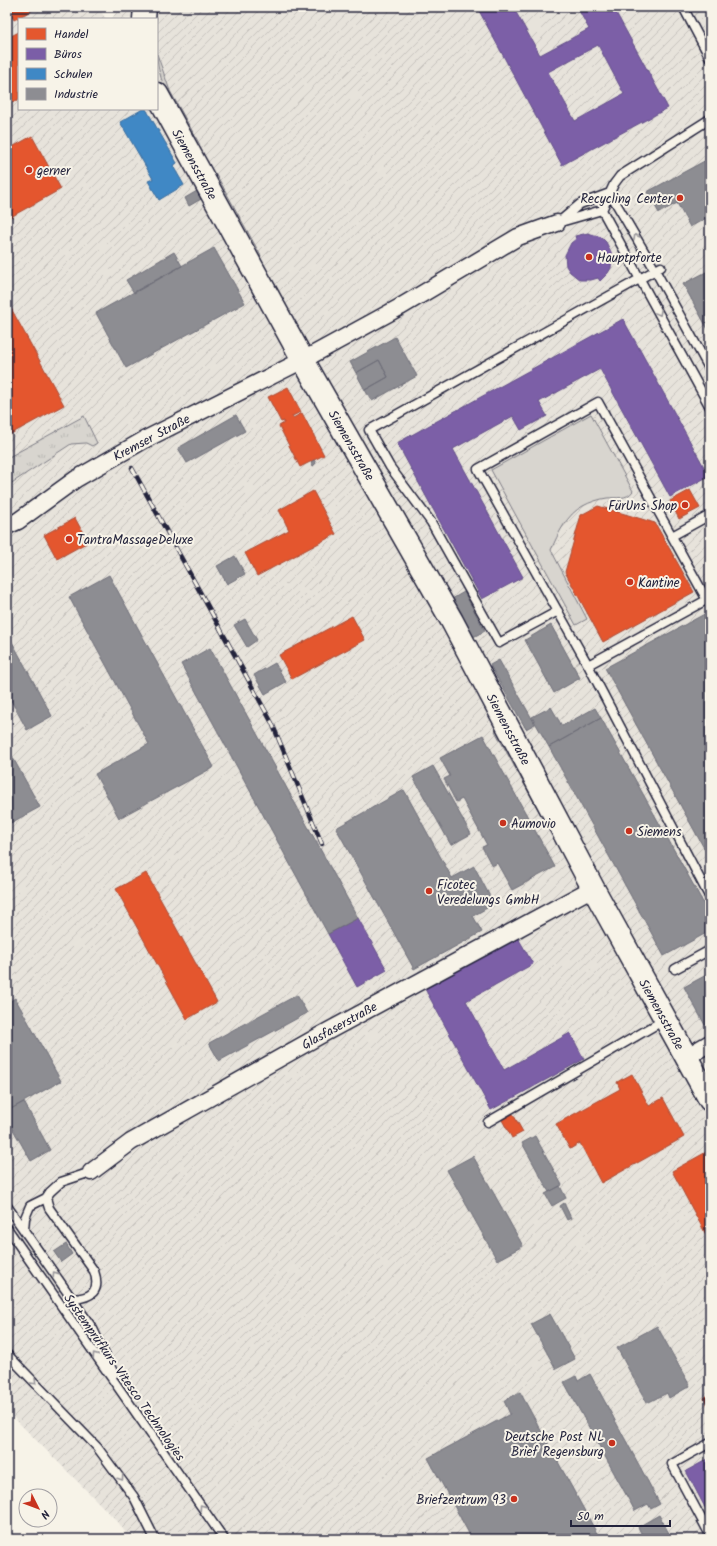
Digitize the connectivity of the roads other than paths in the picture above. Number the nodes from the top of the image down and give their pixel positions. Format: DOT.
graph roads {
  1 [pos="145,7"];
  2 [pos="682,7"];
  3 [pos="144,18"];
  4 [pos="710,58"];
  5 [pos="158,96"];
  6 [pos="710,119"];
  7 [pos="610,193"];
  8 [pos="602,210"];
  9 [pos="557,223"];
  10 [pos="658,269"];
  11 [pos="640,278"];
  12 [pos="303,360"];
  13 [pos="710,370"];
  14 [pos="710,407"];
  15 [pos="710,515"];
  16 [pos="7,526"];
  17 [pos="672,536"];
  18 [pos="709,599"];
  19 [pos="558,611"];
  20 [pos="588,665"];
  21 [pos="593,888"];
  22 [pos="710,898"];
  23 [pos="710,950"];
  24 [pos="675,969"];
  25 [pos="665,1019"];
  26 [pos="710,1043"];
  27 [pos="686,1057"];
  28 [pos="710,1100"];
  29 [pos="488,1122"];
  30 [pos="91,1172"];
  31 [pos="46,1198"];
  32 [pos="7,1206"];
  33 [pos="7,1228"];
  34 [pos="24,1230"];
  35 [pos="72,1299"];
  36 [pos="7,1354"];
  37 [pos="122,1393"];
  38 [pos="710,1443"];
  39 [pos="710,1535"];
  40 [pos="154,1539"];
  41 [pos="224,1539"];
  1 -- 3 [label="street"];
  2 -- 4 [label="lane"];
  5 -- 12 [label="street, Siemensstraße"];
  6 -- 7 [label="lane"];
  7 -- 8 [label="lane"];
  7 -- 9 [label="lane"];
  10 -- 7 [label="lane, one-way"];
  8 -- 9 [label="lane"];
  8 -- 11 [label="lane"];
  9 -- 12 [label="street"];
  10 -- 11 [label="lane"];
  10 -- 13 [label="lane"];
  11 -- 14 [label="lane, one-way"];
  11 -- 19 [label="lane"];
  12 -- 16 [label="street, Kremser Straße"];
  12 -- 21 [label="street, Siemensstraße"];
  15 -- 17 [label="lane"];
  17 -- 18 [label="lane"];
  17 -- 19 [label="lane"];
  18 -- 20 [label="lane"];
  19 -- 20 [label="lane"];
  20 -- 22 [label="lane"];
  21 -- 25 [label="street, Siemensstraße"];
  21 -- 30 [label="street, Glasfaserstraße"];
  23 -- 24 [label="lane"];
  25 -- 27 [label="street, Siemensstraße"];
  25 -- 29 [label="lane"];
  26 -- 27 [label="street"];
  27 -- 28 [label="street, Siemensstraße"];
  30 -- 31 [label="lane"];
  31 -- 34 [label="lane"];
  31 -- 35 [label="lane"];
  32 -- 34 [label="lane"];
  37 -- 33 [label="lane, Systemprüfkurs Vitesco Technologies, one-way"];
  35 -- 34 [label="lane, one-way"];
  35 -- 37 [label="lane"];
  36 -- 40 [label="lane, one-way"];
  41 -- 37 [label="lane, Systemprüfkurs Vitesco Technologies, one-way"];
  38 -- 39 [label="lane"];
}
